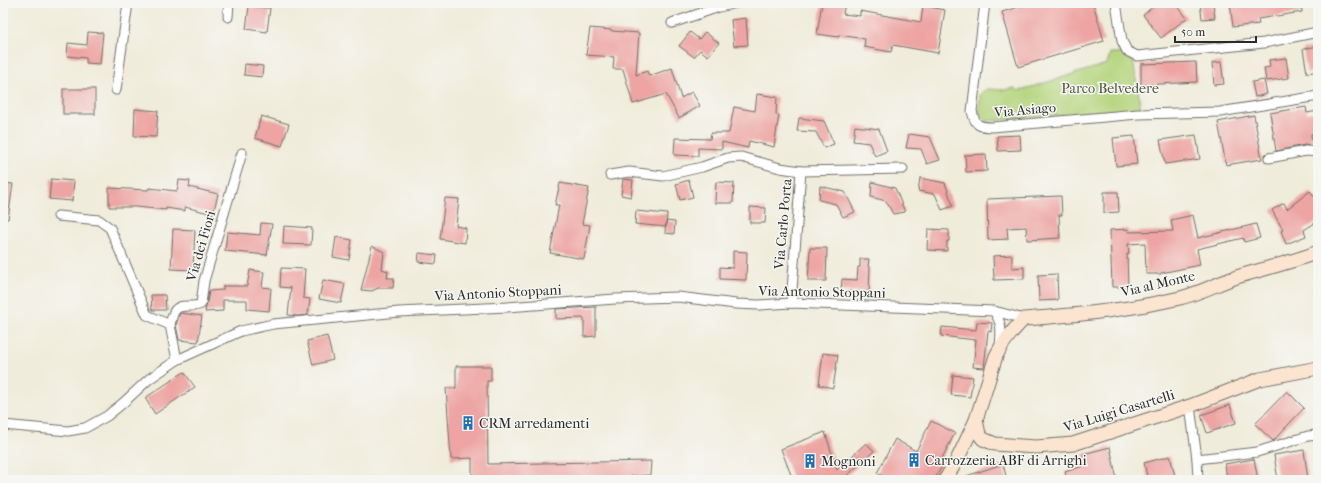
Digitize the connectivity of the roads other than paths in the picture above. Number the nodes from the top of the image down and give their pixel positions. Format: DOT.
graph roads {
  1 [pos="128,3"];
  2 [pos="229,3"];
  3 [pos="737,3"];
  4 [pos="985,3"];
  5 [pos="1116,3"];
  6 [pos="228,17"];
  7 [pos="672,23"];
  8 [pos="1318,32"];
  9 [pos="116,90"];
  10 [pos="1318,96"];
  11 [pos="1318,152"];
  12 [pos="242,153"];
  13 [pos="1270,158"];
  14 [pos="903,169"];
  15 [pos="801,172"];
  16 [pos="610,175"];
  17 [pos="58,216"];
  18 [pos="1318,252"];
  19 [pos="790,303"];
  20 [pos="994,311"];
  21 [pos="1024,319"];
  22 [pos="170,325"];
  23 [pos="1000,347"];
  24 [pos="177,360"];
  25 [pos="1318,368"];
  26 [pos="1190,406"];
  27 [pos="976,420"];
  28 [pos="3,425"];
  29 [pos="1318,435"];
  30 [pos="989,442"];
  31 [pos="1197,459"];
  32 [pos="957,460"];
  33 [pos="945,480"];
  34 [pos="1198,480"];
  1 -- 9 [label="street"];
  2 -- 6 [label="street"];
  3 -- 7 [label="street"];
  4 -- 10 [label="street, Via Asiago"];
  5 -- 8 [label="street"];
  11 -- 13 [label="street"];
  12 -- 22 [label="street, Via dei Fiori"];
  14 -- 15 [label="street, Via Carlo Porta"];
  15 -- 16 [label="street, Via Carlo Porta"];
  15 -- 19 [label="street, Via Carlo Porta"];
  17 -- 22 [label="street"];
  18 -- 21 [label="main road, Via al Monte"];
  19 -- 20 [label="street, Via Antonio Stoppani"];
  19 -- 24 [label="street, Via Antonio Stoppani"];
  20 -- 21 [label="street, Via Antonio Stoppani"];
  20 -- 23 [label="street"];
  21 -- 23 [label="main road"];
  22 -- 24 [label="street"];
  23 -- 27 [label="main road"];
  24 -- 28 [label="street, Via Antonio Stoppani"];
  25 -- 26 [label="main road, Via Luigi Casartelli"];
  26 -- 30 [label="main road, Via Luigi Casartelli"];
  26 -- 31 [label="street, Via Luigi Casartelli"];
  27 -- 30 [label="main road"];
  27 -- 32 [label="main road"];
  29 -- 31 [label="street"];
  30 -- 32 [label="main road"];
  31 -- 34 [label="street, Via Luigi Casartelli"];
  32 -- 33 [label="main road"];
}
